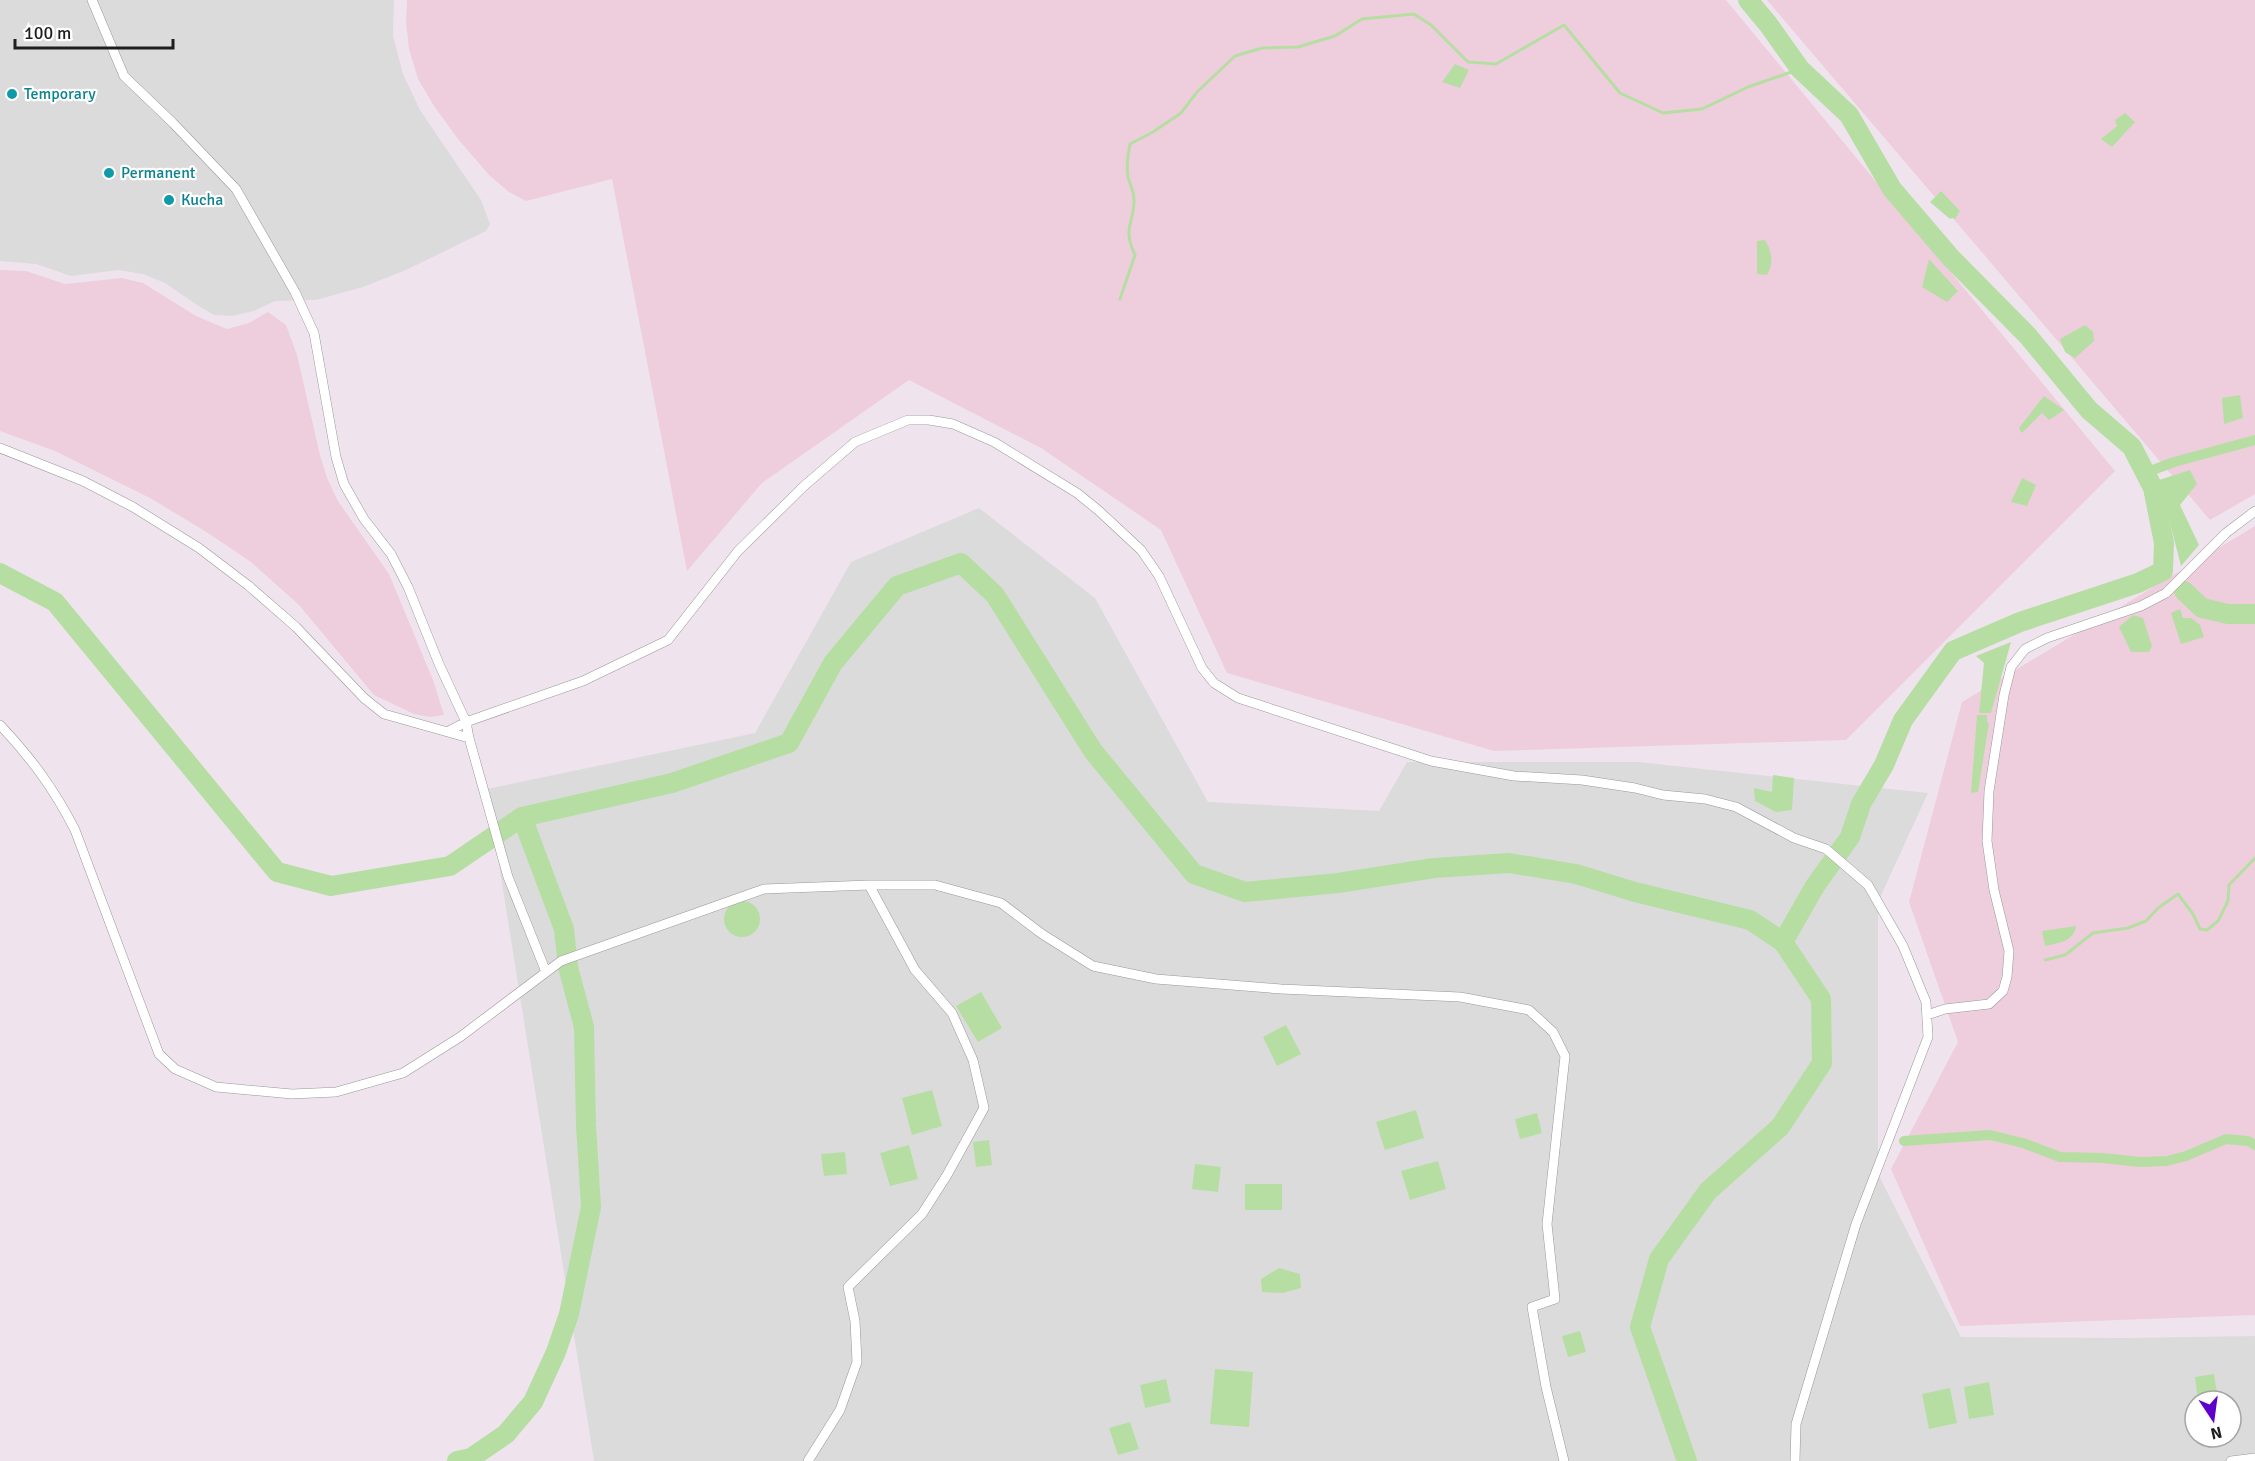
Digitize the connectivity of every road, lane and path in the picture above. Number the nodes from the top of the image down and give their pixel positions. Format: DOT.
graph roads {
  1 [pos="92,0"];
  2 [pos="0,448"];
  3 [pos="2255,511"];
  4 [pos="466,722"];
  5 [pos="0,726"];
  6 [pos="449,731"];
  7 [pos="469,738"];
  8 [pos="869,885"];
  9 [pos="546,972"];
  10 [pos="1927,1016"];
  11 [pos="2255,1458"];
  12 [pos="808,1461"];
  13 [pos="1564,1461"];
  14 [pos="1795,1461"];
  15 [pos="2231,1461"];
  1 -- 4 [label="street"];
  2 -- 6 [label="street"];
  3 -- 10 [label="street"];
  4 -- 6 [label="street"];
  4 -- 7 [label="street"];
  4 -- 10 [label="street"];
  5 -- 9 [label="street"];
  6 -- 7 [label="street"];
  7 -- 9 [label="street"];
  8 -- 9 [label="street"];
  8 -- 12 [label="street"];
  8 -- 13 [label="street"];
  10 -- 14 [label="street"];
  11 -- 15 [label="street"];
}
